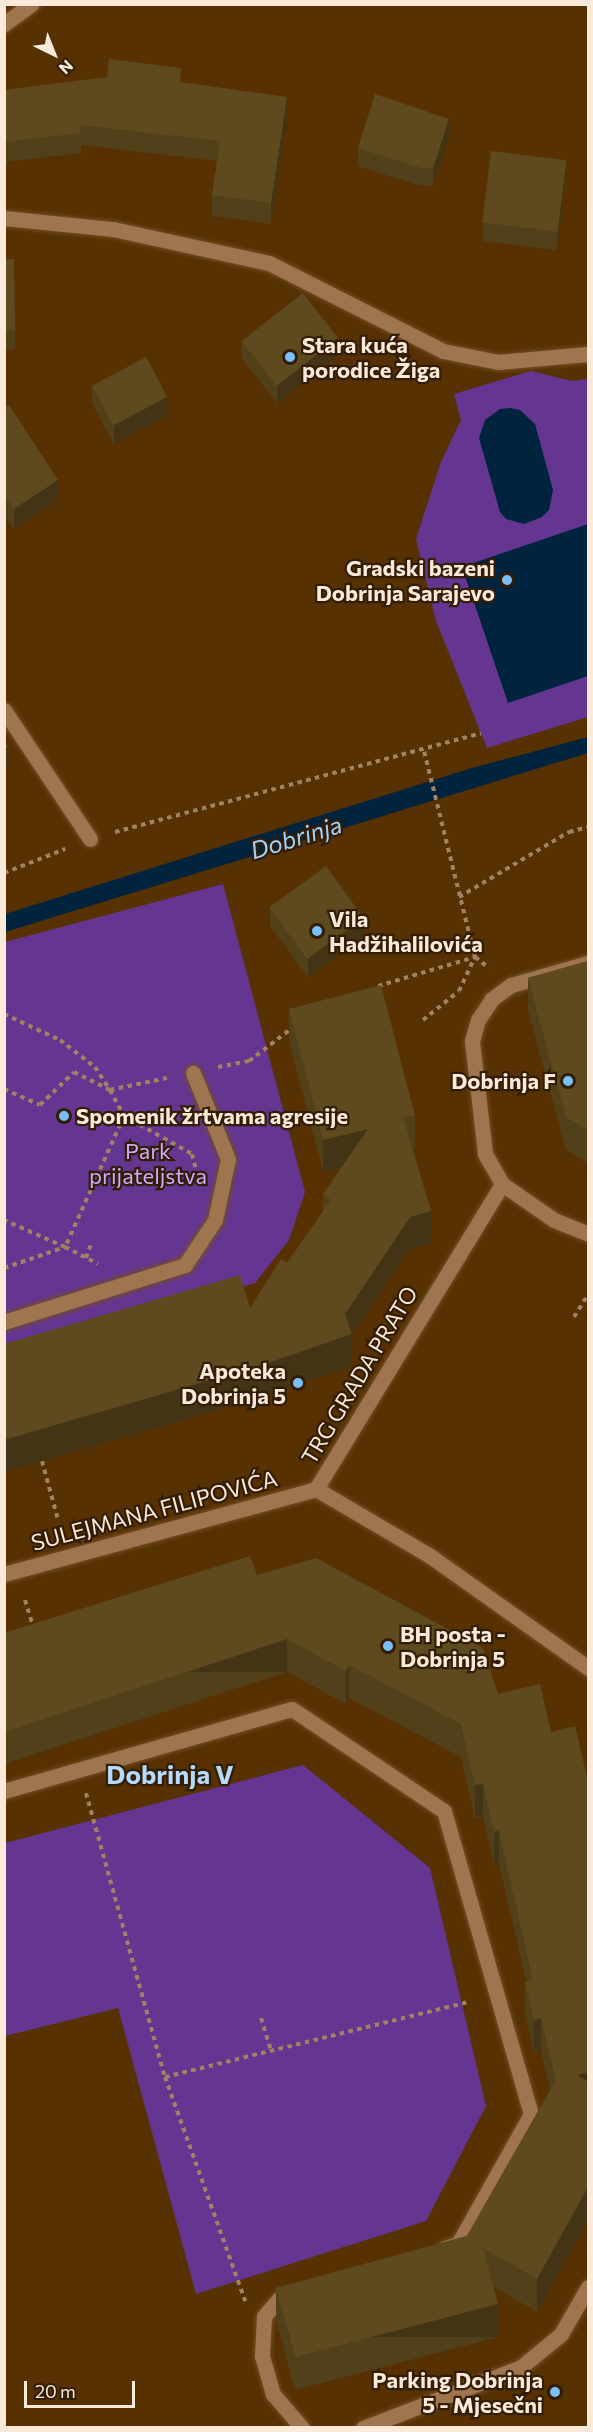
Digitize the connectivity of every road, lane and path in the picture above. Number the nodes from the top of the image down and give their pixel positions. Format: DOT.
graph roads {
  1 [pos="32,4"];
  2 [pos="4,24"];
  3 [pos="4,218"];
  4 [pos="588,354"];
  5 [pos="4,710"];
  6 [pos="481,733"];
  7 [pos="424,751"];
  8 [pos="588,827"];
  9 [pos="90,839"];
  10 [pos="4,873"];
  11 [pos="459,897"];
  12 [pos="475,957"];
  13 [pos="588,963"];
  14 [pos="372,987"];
  15 [pos="4,1014"];
  16 [pos="423,1020"];
  17 [pos="300,1021"];
  18 [pos="193,1073"];
  19 [pos="4,1089"];
  20 [pos="110,1090"];
  21 [pos="124,1116"];
  22 [pos="502,1184"];
  23 [pos="199,1186"];
  24 [pos="4,1220"];
  25 [pos="588,1234"];
  26 [pos="91,1244"];
  27 [pos="65,1247"];
  28 [pos="86,1258"];
  29 [pos="4,1268"];
  30 [pos="107,1268"];
  31 [pos="588,1294"];
  32 [pos="574,1317"];
  33 [pos="4,1322"];
  34 [pos="42,1461"];
  35 [pos="316,1489"];
  36 [pos="58,1520"];
  37 [pos="4,1574"];
  38 [pos="25,1600"];
  39 [pos="36,1634"];
  40 [pos="588,1668"];
  41 [pos="79,1770"];
  42 [pos="4,1791"];
  43 [pos="497,1995"];
  44 [pos="261,2018"];
  45 [pos="271,2051"];
  46 [pos="165,2077"];
  47 [pos="424,2254"];
  48 [pos="312,2288"];
  49 [pos="588,2288"];
  50 [pos="264,2316"];
  51 [pos="302,2427"];
  52 [pos="363,2427"];
  1 -- 2 [label="street"];
  3 -- 4 [label="street"];
  5 -- 9 [label="street"];
  6 -- 7 [label="path"];
  7 -- 9 [label="path"];
  7 -- 11 [label="path"];
  8 -- 11 [label="path"];
  9 -- 10 [label="path"];
  11 -- 12 [label="path"];
  12 -- 14 [label="path"];
  12 -- 16 [label="path"];
  13 -- 22 [label="street"];
  15 -- 20 [label="path"];
  17 -- 18 [label="path"];
  18 -- 20 [label="path"];
  18 -- 33 [label="street"];
  19 -- 20 [label="path"];
  20 -- 21 [label="path"];
  21 -- 23 [label="path"];
  21 -- 27 [label="path"];
  22 -- 25 [label="street"];
  22 -- 35 [label="street, TRG GRADA PRATO"];
  24 -- 27 [label="path"];
  26 -- 28 [label="path"];
  27 -- 28 [label="path"];
  27 -- 29 [label="path"];
  28 -- 30 [label="path"];
  31 -- 32 [label="path"];
  34 -- 36 [label="path"];
  35 -- 37 [label="street, SULEJMANA FILIPOVIĆA"];
  35 -- 40 [label="street, TRG GRADA PRATO"];
  38 -- 39 [label="path"];
  41 -- 42 [label="street"];
  41 -- 43 [label="street"];
  41 -- 46 [label="path"];
  43 -- 45 [label="path"];
  43 -- 47 [label="street"];
  44 -- 45 [label="path"];
  45 -- 46 [label="path"];
  46 -- 50 [label="path"];
  48 -- 50 [label="street"];
  49 -- 52 [label="street"];
  50 -- 51 [label="street"];
}
